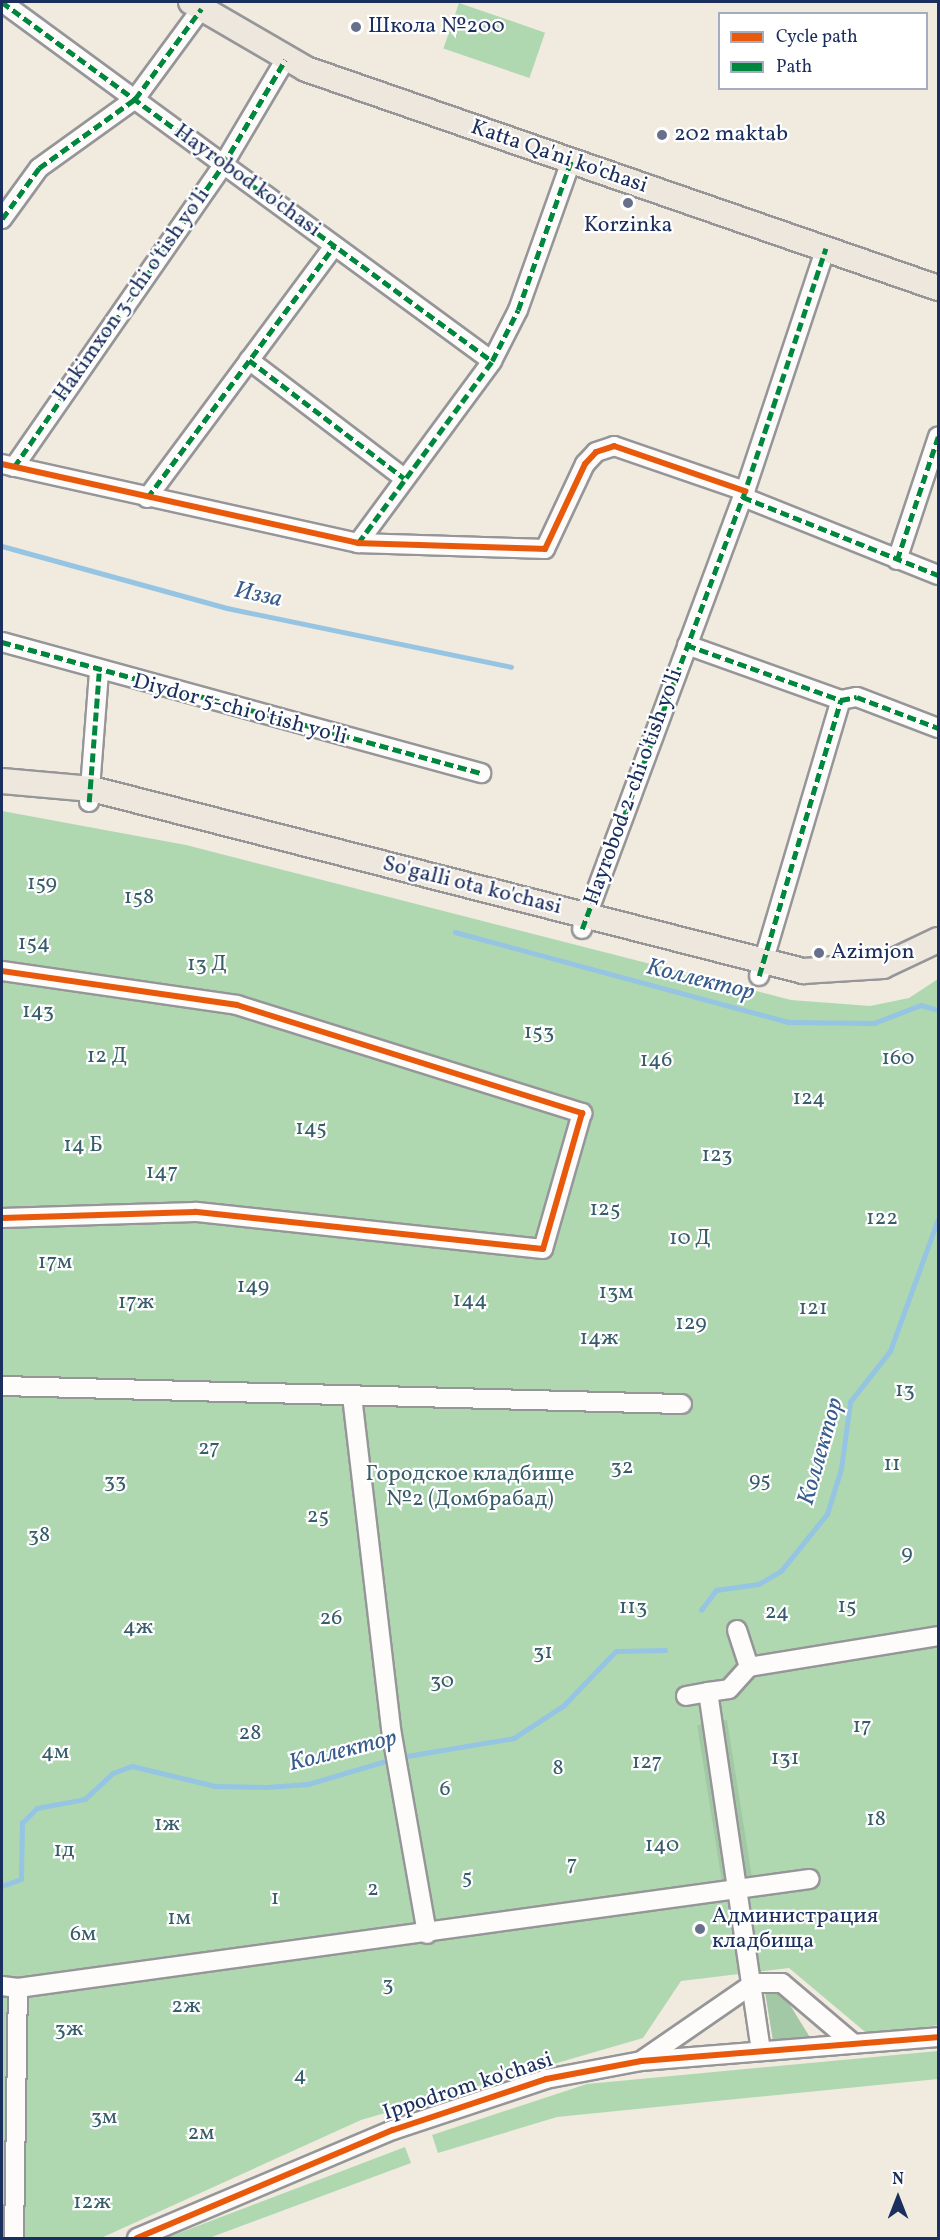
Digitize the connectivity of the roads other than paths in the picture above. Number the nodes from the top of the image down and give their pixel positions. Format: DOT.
graph roads {
  1 [pos="2,2"];
  2 [pos="196,5"];
  3 [pos="285,60"];
  4 [pos="135,99"];
  5 [pos="571,161"];
  6 [pos="223,165"];
  7 [pos="2,219"];
  8 [pos="334,246"];
  9 [pos="826,248"];
  10 [pos="939,288"];
  11 [pos="249,360"];
  12 [pos="492,361"];
  13 [pos="939,437"];
  14 [pos="8,465"];
  15 [pos="404,478"];
  16 [pos="744,494"];
  17 [pos="147,498"];
  18 [pos="358,543"];
  19 [pos="897,560"];
  20 [pos="939,575"];
  21 [pos="2,642"];
  22 [pos="687,645"];
  23 [pos="99,673"];
  24 [pos="841,700"];
  25 [pos="939,728"];
  26 [pos="481,773"];
  27 [pos="2,781"];
  28 [pos="2,794"];
  29 [pos="90,795"];
  30 [pos="584,922"];
  31 [pos="939,940"];
  32 [pos="939,955"];
  33 [pos="761,969"];
  34 [pos="2,971"];
  35 [pos="2,1218"];
  36 [pos="2,1386"];
  37 [pos="352,1396"];
  38 [pos="682,1404"];
  39 [pos="737,1630"];
  40 [pos="939,1636"];
  41 [pos="749,1667"];
  42 [pos="708,1692"];
  43 [pos="686,1696"];
  44 [pos="810,1879"];
  45 [pos="740,1891"];
  46 [pos="427,1934"];
  47 [pos="754,1983"];
  48 [pos="10,1987"];
  49 [pos="939,2037"];
  50 [pos="854,2044"];
  51 [pos="761,2051"];
  52 [pos="641,2061"];
  53 [pos="14,2238"];
  54 [pos="137,2238"];
  1 -- 4 [label="street, Hayrobod ko'chasi"];
  2 -- 3 [label="main road, Katta Qa'ni ko'chasi"];
  2 -- 4 [label="street"];
  3 -- 5 [label="main road, Katta Qa'ni ko'chasi"];
  3 -- 6 [label="street, Hakimxon 3-chi o'tish yo'li"];
  4 -- 6 [label="street, Hayrobod ko'chasi"];
  4 -- 7 [label="street"];
  5 -- 9 [label="main road, Katta Qa'ni ko'chasi"];
  5 -- 12 [label="street"];
  6 -- 8 [label="street, Hayrobod ko'chasi"];
  6 -- 14 [label="street, Hakimxon 3-chi o'tish yo'li"];
  8 -- 11 [label="street"];
  8 -- 12 [label="street, Hayrobod ko'chasi"];
  9 -- 10 [label="main road, Katta Qa'ni ko'chasi"];
  9 -- 16 [label="street, Hayrobod 2-chi o'tish yo'li"];
  11 -- 15 [label="street"];
  11 -- 17 [label="street"];
  12 -- 15 [label="street"];
  13 -- 19 [label="street"];
  14 -- 17 [label="street"];
  15 -- 18 [label="street"];
  16 -- 18 [label="street"];
  16 -- 19 [label="street"];
  16 -- 22 [label="street, Hayrobod 2-chi o'tish yo'li"];
  17 -- 18 [label="street"];
  19 -- 20 [label="street"];
  21 -- 23 [label="street, Diydor 5-chi o'tish yo'li"];
  22 -- 24 [label="street, Hayrobod 2-chi o'tish yo'li"];
  22 -- 30 [label="street, Hayrobod 2-chi o'tish yo'li"];
  23 -- 26 [label="street, Diydor 5-chi o'tish yo'li"];
  23 -- 29 [label="street"];
  24 -- 25 [label="street, Hayrobod 2-chi o'tish yo'li"];
  24 -- 33 [label="street"];
  27 -- 29 [label="main road, So'galli ota ko'chasi"];
  28 -- 29 [label="main road, So'galli ota ko'chasi"];
  29 -- 30 [label="main road, So'galli ota ko'chasi"];
  30 -- 33 [label="main road, So'galli ota ko'chasi"];
  31 -- 33 [label="main road, So'galli ota ko'chasi"];
  32 -- 33 [label="main road, So'galli ota ko'chasi"];
  34 -- 35 [label="street"];
  36 -- 37 [label="street"];
  37 -- 38 [label="street"];
  37 -- 46 [label="street"];
  39 -- 41 [label="street"];
  40 -- 41 [label="street"];
  41 -- 42 [label="street"];
  42 -- 43 [label="street"];
  42 -- 45 [label="street"];
  44 -- 45 [label="street"];
  45 -- 46 [label="street"];
  45 -- 47 [label="street"];
  46 -- 48 [label="street"];
  47 -- 50 [label="street"];
  47 -- 51 [label="street"];
  47 -- 52 [label="street"];
  48 -- 53 [label="street"];
  49 -- 50 [label="street, Ippodrom ko'chasi"];
  50 -- 51 [label="street, Ippodrom ko'chasi"];
  51 -- 52 [label="street, Ippodrom ko'chasi"];
  52 -- 54 [label="street, Ippodrom ko'chasi"];
}
